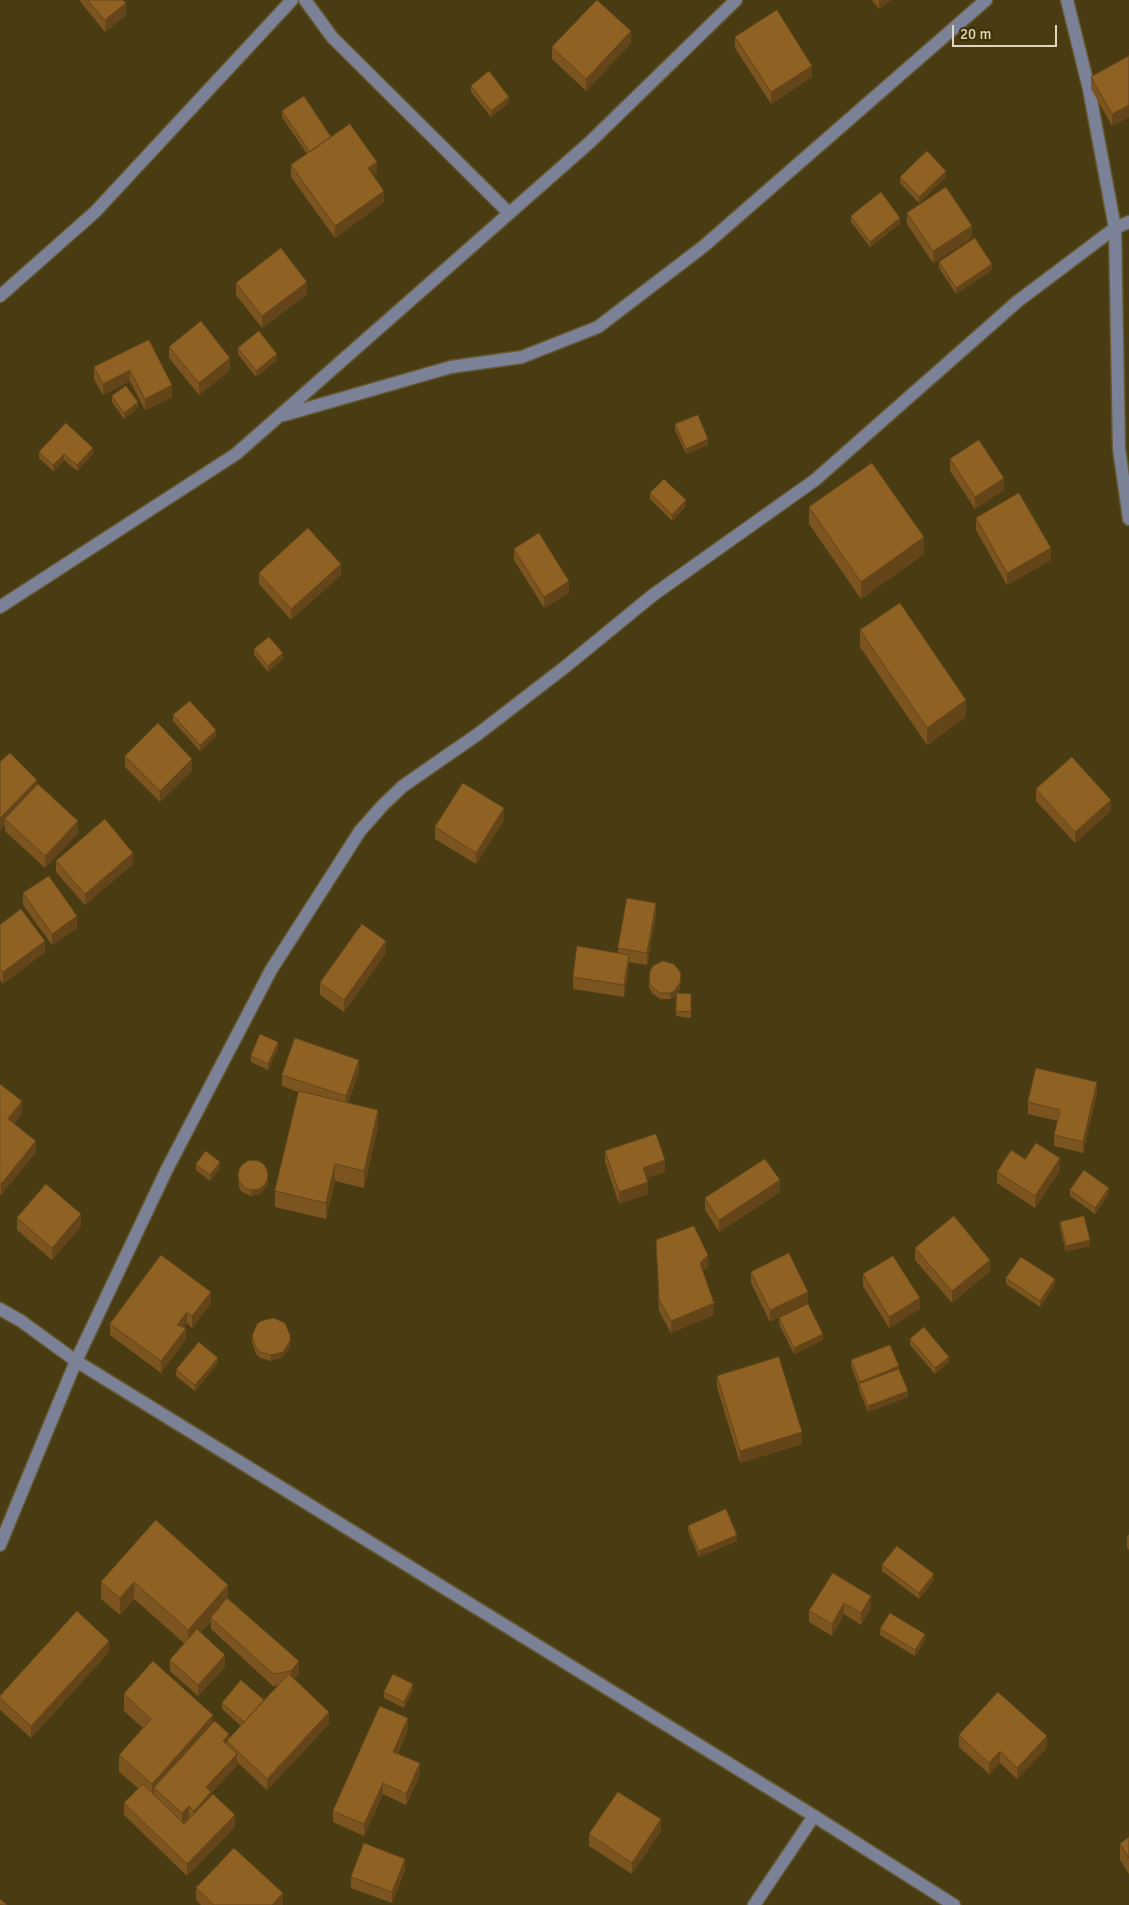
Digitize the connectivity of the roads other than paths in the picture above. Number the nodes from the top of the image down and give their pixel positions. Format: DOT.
graph roads {
  1 [pos="292,0"];
  2 [pos="305,0"];
  3 [pos="736,0"];
  4 [pos="986,0"];
  5 [pos="1067,0"];
  6 [pos="510,213"];
  7 [pos="1129,222"];
  8 [pos="1115,228"];
  9 [pos="0,296"];
  10 [pos="279,416"];
  11 [pos="1129,519"];
  12 [pos="0,607"];
  13 [pos="0,1309"];
  14 [pos="76,1361"];
  15 [pos="0,1545"];
  16 [pos="814,1816"];
  17 [pos="754,1905"];
  18 [pos="954,1905"];
  1 -- 9 [label="street"];
  2 -- 6 [label="street"];
  3 -- 6 [label="street"];
  4 -- 10 [label="street"];
  5 -- 8 [label="street"];
  6 -- 10 [label="street"];
  7 -- 8 [label="street"];
  8 -- 11 [label="street"];
  8 -- 14 [label="street"];
  10 -- 12 [label="street"];
  13 -- 14 [label="street"];
  14 -- 15 [label="street"];
  14 -- 16 [label="street"];
  16 -- 17 [label="street"];
  16 -- 18 [label="street"];
}
